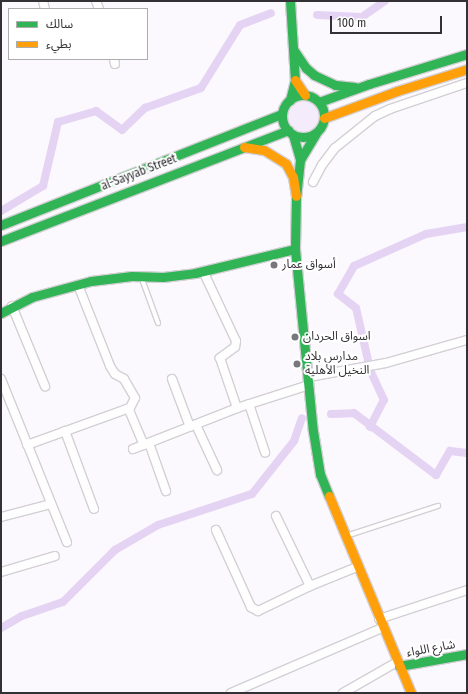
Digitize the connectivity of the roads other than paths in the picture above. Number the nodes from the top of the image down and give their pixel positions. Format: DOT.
graph roads {
  1 [pos="290,1"];
  2 [pos="293,49"];
  3 [pos="467,54"];
  4 [pos="467,69"];
  5 [pos="295,80"];
  6 [pos="467,83"];
  7 [pos="369,84"];
  8 [pos="306,95"];
  9 [pos="290,100"];
  10 [pos="319,102"];
  11 [pos="282,114"];
  12 [pos="324,118"];
  13 [pos="290,132"];
  14 [pos="316,133"];
  15 [pos="241,147"];
  16 [pos="300,160"];
  17 [pos="313,182"];
  18 [pos="296,196"];
  19 [pos="1,225"];
  20 [pos="1,241"];
  21 [pos="296,249"];
  22 [pos="203,271"];
  23 [pos="141,277"];
  24 [pos="78,285"];
  25 [pos="12,306"];
  26 [pos="1,313"];
  27 [pos="158,323"];
  28 [pos="467,340"];
  29 [pos="1,379"];
  30 [pos="172,379"];
  31 [pos="309,381"];
  32 [pos="45,386"];
  33 [pos="249,404"];
  34 [pos="237,408"];
  35 [pos="129,410"];
  36 [pos="193,426"];
  37 [pos="65,431"];
  38 [pos="146,444"];
  39 [pos="27,445"];
  40 [pos="133,449"];
  41 [pos="265,452"];
  42 [pos="217,470"];
  43 [pos="166,491"];
  44 [pos="51,504"];
  45 [pos="438,506"];
  46 [pos="94,509"];
  47 [pos="276,516"];
  48 [pos="1,517"];
  49 [pos="216,530"];
  50 [pos="344,536"];
  51 [pos="67,542"];
  52 [pos="54,556"];
  53 [pos="357,568"];
  54 [pos="1,572"];
  55 [pos="310,586"];
  56 [pos="467,590"];
  57 [pos="381,624"];
  58 [pos="467,654"];
  59 [pos="398,664"];
  60 [pos="231,693"];
  61 [pos="343,693"];
  62 [pos="411,693"];
  1 -- 2 [label="main road"];
  2 -- 5 [label="main road"];
  2 -- 7 [label="main road"];
  3 -- 7 [label="main road"];
  4 -- 12 [label="main road"];
  5 -- 8 [label="main road"];
  5 -- 9 [label="main road"];
  6 -- 17 [label="street"];
  7 -- 10 [label="main road"];
  8 -- 9 [label="main road"];
  8 -- 10 [label="main road"];
  9 -- 11 [label="main road"];
  10 -- 12 [label="main road"];
  11 -- 13 [label="main road"];
  11 -- 19 [label="main road, al-Sayyab Street"];
  12 -- 14 [label="main road"];
  13 -- 14 [label="main road"];
  13 -- 15 [label="main road, al-Sayyab Street"];
  13 -- 16 [label="main road"];
  14 -- 16 [label="main road"];
  15 -- 18 [label="main road"];
  15 -- 20 [label="main road, al-Sayyab Street"];
  16 -- 18 [label="main road"];
  18 -- 21 [label="main road"];
  21 -- 22 [label="main road"];
  21 -- 31 [label="main road"];
  22 -- 23 [label="main road"];
  22 -- 34 [label="street"];
  23 -- 24 [label="main road"];
  23 -- 27 [label="lane"];
  24 -- 25 [label="main road"];
  24 -- 35 [label="street"];
  25 -- 26 [label="main road"];
  25 -- 32 [label="street"];
  28 -- 31 [label="street"];
  29 -- 39 [label="street"];
  30 -- 36 [label="street"];
  31 -- 33 [label="street"];
  31 -- 50 [label="main road"];
  33 -- 34 [label="street"];
  33 -- 41 [label="street"];
  34 -- 36 [label="street"];
  35 -- 37 [label="street"];
  35 -- 38 [label="street"];
  36 -- 38 [label="street"];
  36 -- 42 [label="street"];
  37 -- 39 [label="street"];
  37 -- 46 [label="street"];
  38 -- 40 [label="street"];
  38 -- 43 [label="street"];
  39 -- 44 [label="street"];
  44 -- 48 [label="street"];
  44 -- 51 [label="street"];
  45 -- 50 [label="lane"];
  47 -- 55 [label="street"];
  49 -- 55 [label="street"];
  50 -- 53 [label="main road"];
  52 -- 54 [label="street"];
  53 -- 55 [label="street"];
  53 -- 57 [label="main road"];
  56 -- 57 [label="street"];
  57 -- 59 [label="main road"];
  57 -- 60 [label="street"];
  58 -- 59 [label="main road, شارع اللواء"];
  59 -- 61 [label="street"];
  59 -- 62 [label="main road"];
}
